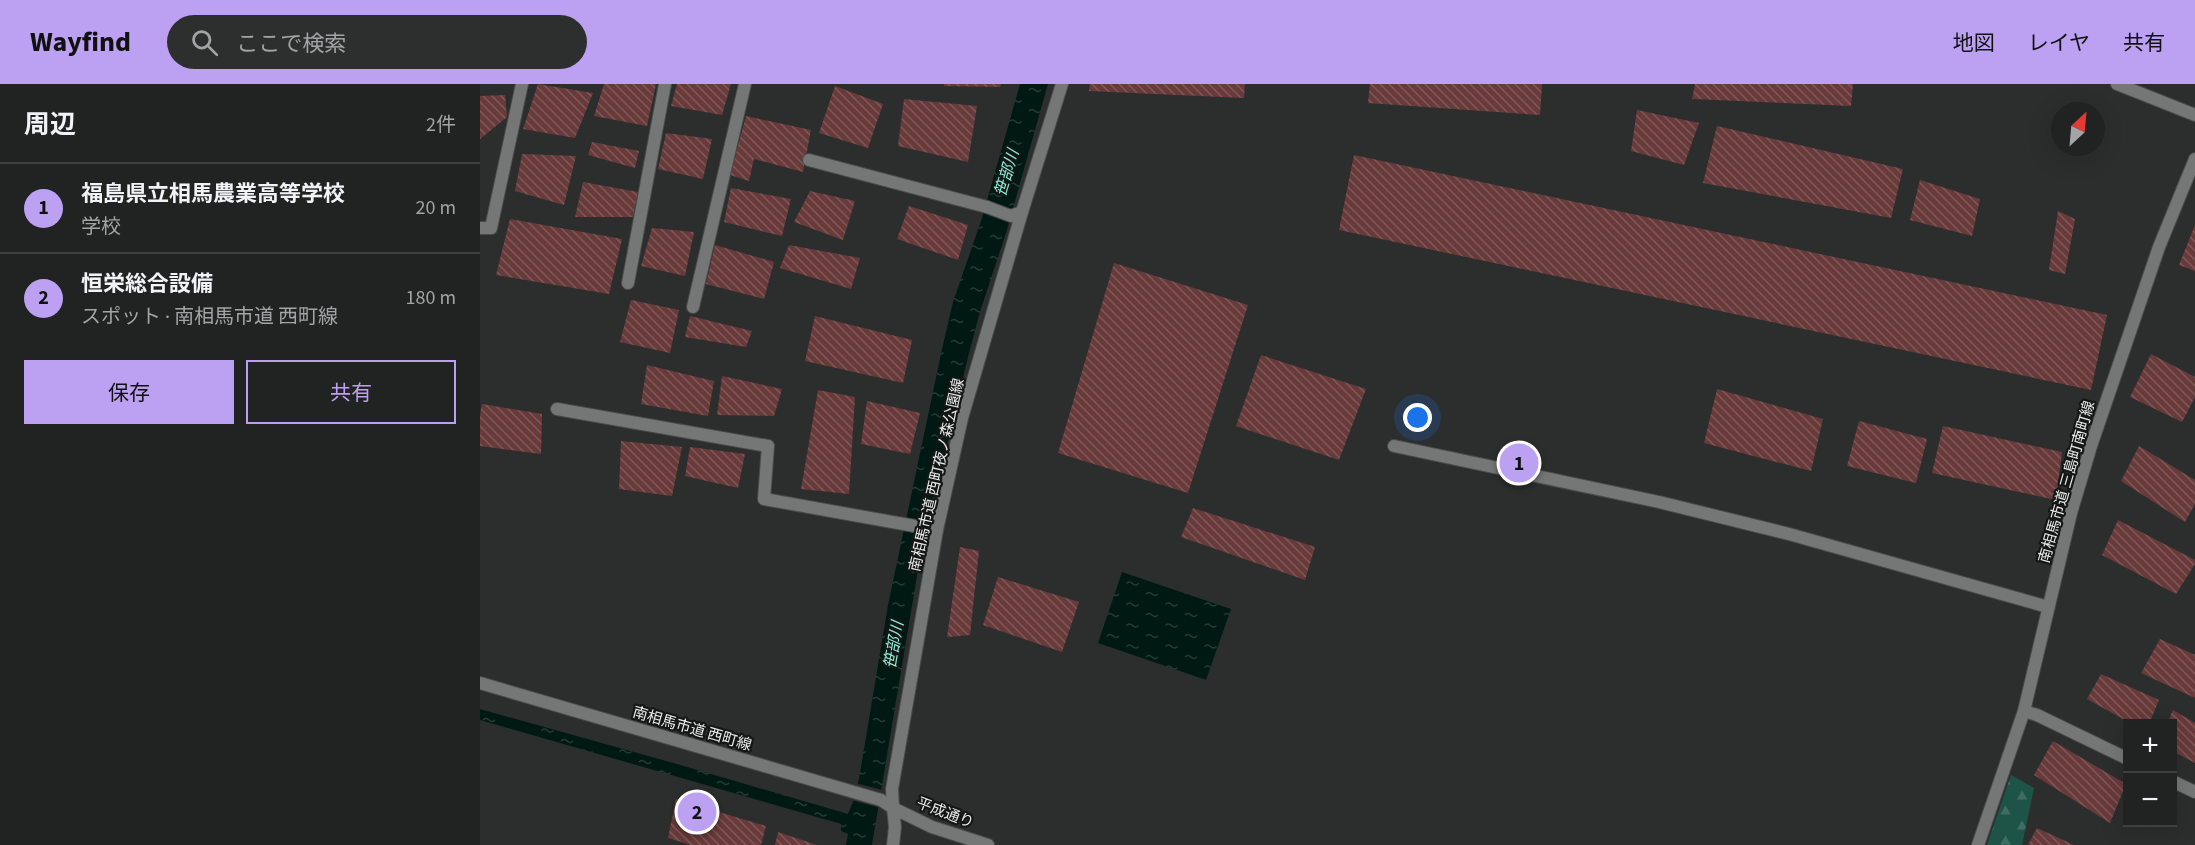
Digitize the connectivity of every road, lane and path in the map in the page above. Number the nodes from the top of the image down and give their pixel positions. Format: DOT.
graph roads {
  1 [pos="522,84"];
  2 [pos="665,84"];
  3 [pos="745,84"];
  4 [pos="1062,84"];
  5 [pos="2117,84"];
  6 [pos="2195,114"];
  7 [pos="2195,159"];
  8 [pos="809,160"];
  9 [pos="1016,214"];
  10 [pos="480,228"];
  11 [pos="628,284"];
  12 [pos="693,307"];
  13 [pos="557,410"];
  14 [pos="1394,446"];
  15 [pos="934,530"];
  16 [pos="2048,607"];
  17 [pos="480,683"];
  18 [pos="2024,711"];
  19 [pos="2123,757"];
  20 [pos="2177,783"];
  21 [pos="2195,792"];
  22 [pos="893,808"];
  23 [pos="893,845"];
  24 [pos="988,845"];
  25 [pos="1978,845"];
  1 -- 10 [label="street"];
  2 -- 11 [label="street"];
  3 -- 12 [label="street"];
  4 -- 9 [label="street, 南相馬市道 西町夜ノ森公園線"];
  5 -- 6 [label="street"];
  7 -- 16 [label="street, 南相馬市道 三島町南町線"];
  8 -- 9 [label="street"];
  9 -- 15 [label="street, 南相馬市道 西町夜ノ森公園線"];
  13 -- 15 [label="street"];
  14 -- 16 [label="street"];
  15 -- 22 [label="street, 南相馬市道 西町夜ノ森公園線"];
  16 -- 18 [label="street, 南相馬市道 三島町南町線"];
  17 -- 22 [label="street, 南相馬市道 西町線"];
  18 -- 19 [label="street"];
  18 -- 25 [label="street, 南相馬市道 三島町南町線"];
  20 -- 21 [label="street"];
  22 -- 23 [label="street, 南相馬市道 西町夜ノ森公園線"];
  22 -- 24 [label="street, 平成通り"];
}
